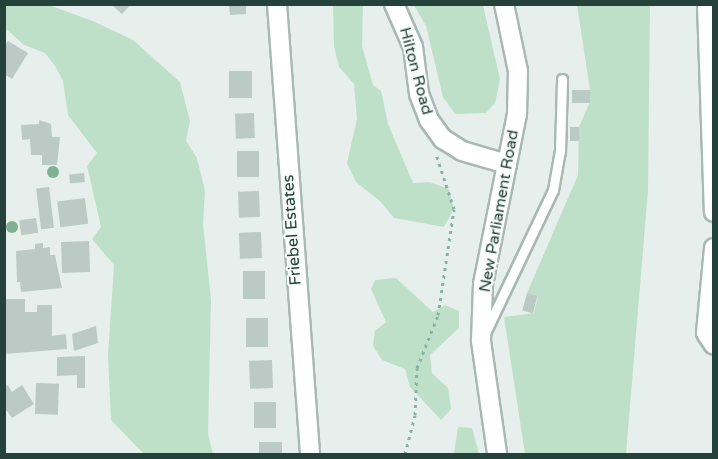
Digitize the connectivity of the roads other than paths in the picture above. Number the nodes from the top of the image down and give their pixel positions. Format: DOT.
graph roads {
  1 [pos="277,4"];
  2 [pos="394,4"];
  3 [pos="504,4"];
  4 [pos="707,4"];
  5 [pos="710,59"];
  6 [pos="562,79"];
  7 [pos="507,164"];
  8 [pos="714,212"];
  9 [pos="714,248"];
  10 [pos="481,341"];
  11 [pos="714,345"];
  12 [pos="310,454"];
  13 [pos="497,454"];
  1 -- 12 [label="street, Friebel Estates"];
  2 -- 7 [label="street, Hilton Road"];
  3 -- 7 [label="street, New Parliament Road"];
  4 -- 5 [label="street"];
  5 -- 8 [label="street"];
  6 -- 10 [label="lane"];
  7 -- 10 [label="street, New Parliament Road"];
  9 -- 11 [label="street"];
  10 -- 13 [label="street, New Parliament Road"];
}
